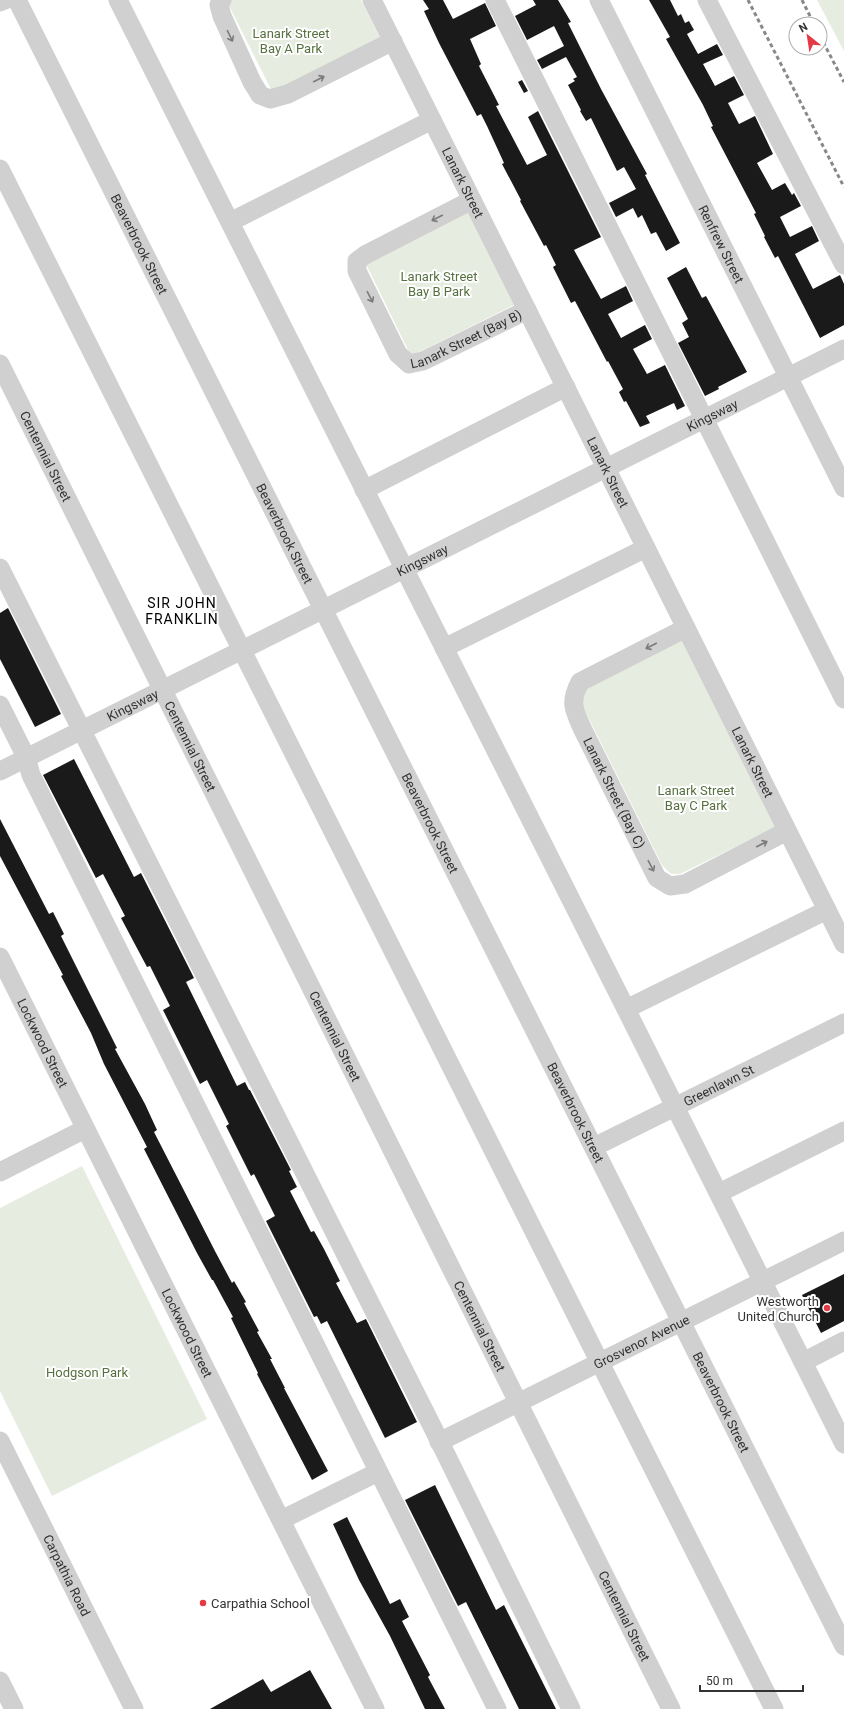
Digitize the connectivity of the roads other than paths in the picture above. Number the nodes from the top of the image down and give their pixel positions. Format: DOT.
graph roads {
  1 [pos="4,0"];
  2 [pos="17,0"];
  3 [pos="118,0"];
  4 [pos="222,0"];
  5 [pos="372,0"];
  6 [pos="495,0"];
  7 [pos="599,0"];
  8 [pos="707,0"];
  9 [pos="0,2"];
  10 [pos="393,41"];
  11 [pos="432,120"];
  12 [pos="0,169"];
  13 [pos="472,200"];
  14 [pos="230,222"];
  15 [pos="844,266"];
  16 [pos="527,310"];
  17 [pos="844,349"];
  18 [pos="0,364"];
  19 [pos="788,377"];
  20 [pos="566,388"];
  21 [pos="704,419"];
  22 [pos="606,467"];
  23 [pos="844,488"];
  24 [pos="364,490"];
  25 [pos="646,548"];
  26 [pos="0,568"];
  27 [pos="403,568"];
  28 [pos="323,608"];
  29 [pos="686,628"];
  30 [pos="444,648"];
  31 [pos="242,650"];
  32 [pos="162,688"];
  33 [pos="844,699"];
  34 [pos="0,705"];
  35 [pos="80,730"];
  36 [pos="26,758"];
  37 [pos="0,771"];
  38 [pos="787,831"];
  39 [pos="827,910"];
  40 [pos="844,944"];
  41 [pos="0,957"];
  42 [pos="626,1009"];
  43 [pos="844,1023"];
  44 [pos="675,1106"];
  45 [pos="85,1129"];
  46 [pos="844,1131"];
  47 [pos="594,1147"];
  48 [pos="0,1172"];
  49 [pos="719,1193"];
  50 [pos="844,1241"];
  51 [pos="763,1282"];
  52 [pos="682,1322"];
  53 [pos="844,1341"];
  54 [pos="600,1362"];
  55 [pos="803,1362"];
  56 [pos="519,1403"];
  57 [pos="0,1441"];
  58 [pos="439,1442"];
  59 [pos="844,1444"];
  60 [pos="378,1472"];
  61 [pos="281,1520"];
  62 [pos="844,1646"];
  63 [pos="0,1681"];
  64 [pos="14,1709"];
  65 [pos="134,1709"];
  66 [pos="375,1709"];
  67 [pos="497,1709"];
  68 [pos="571,1709"];
  69 [pos="671,1709"];
  70 [pos="774,1709"];
  1 -- 9 [label="street"];
  2 -- 28 [label="street, Beaverbrook Street"];
  3 -- 14 [label="street"];
  4 -- 10 [label="street, one-way"];
  5 -- 10 [label="street, Lanark Street"];
  6 -- 21 [label="street"];
  7 -- 19 [label="street, Renfrew Street"];
  8 -- 15 [label="street"];
  10 -- 11 [label="street, Lanark Street"];
  11 -- 13 [label="street, Lanark Street"];
  11 -- 14 [label="street"];
  12 -- 31 [label="street"];
  13 -- 16 [label="street, Lanark Street"];
  13 -- 16 [label="street, Lanark Street (Bay B), one-way"];
  14 -- 24 [label="street"];
  16 -- 20 [label="street, Lanark Street"];
  17 -- 19 [label="street, Kingsway"];
  18 -- 32 [label="street, Centennial Street"];
  19 -- 21 [label="street, Kingsway"];
  19 -- 23 [label="street, Renfrew Street"];
  20 -- 22 [label="street, Lanark Street"];
  20 -- 24 [label="street"];
  21 -- 22 [label="street, Kingsway"];
  21 -- 33 [label="street"];
  22 -- 25 [label="street, Lanark Street"];
  22 -- 27 [label="street, Kingsway"];
  24 -- 27 [label="street"];
  25 -- 29 [label="street, Lanark Street"];
  25 -- 30 [label="street"];
  26 -- 35 [label="street"];
  27 -- 28 [label="street, Kingsway"];
  27 -- 30 [label="street"];
  28 -- 31 [label="street, Kingsway"];
  28 -- 47 [label="street, Beaverbrook Street"];
  29 -- 38 [label="street, Lanark Street"];
  29 -- 38 [label="street, Lanark Street (Bay C), one-way"];
  30 -- 42 [label="street"];
  31 -- 32 [label="street, Kingsway"];
  31 -- 54 [label="street"];
  32 -- 35 [label="street, Kingsway"];
  32 -- 56 [label="street, Centennial Street"];
  34 -- 36 [label="street"];
  35 -- 36 [label="street, Kingsway"];
  35 -- 58 [label="street"];
  36 -- 37 [label="street, Kingsway"];
  36 -- 60 [label="street"];
  38 -- 39 [label="street, Lanark Street"];
  39 -- 40 [label="street, Lanark Street"];
  39 -- 42 [label="street"];
  41 -- 45 [label="street, Lockwood Street"];
  42 -- 44 [label="street"];
  43 -- 44 [label="street, Greenlawn St"];
  44 -- 47 [label="street, Greenlawn St"];
  44 -- 49 [label="street"];
  45 -- 48 [label="street"];
  45 -- 61 [label="street, Lockwood Street"];
  46 -- 49 [label="street"];
  47 -- 52 [label="street, Beaverbrook Street"];
  49 -- 51 [label="street"];
  50 -- 51 [label="street, Grosvenor Avenue"];
  51 -- 52 [label="street, Grosvenor Avenue"];
  51 -- 55 [label="street"];
  52 -- 54 [label="street, Grosvenor Avenue"];
  52 -- 62 [label="street, Beaverbrook Street"];
  53 -- 55 [label="street"];
  54 -- 56 [label="street, Grosvenor Avenue"];
  54 -- 70 [label="street"];
  55 -- 59 [label="street"];
  56 -- 58 [label="street, Grosvenor Avenue"];
  56 -- 69 [label="street, Centennial Street"];
  57 -- 65 [label="street, Carpathia Road"];
  58 -- 68 [label="street"];
  60 -- 61 [label="street"];
  60 -- 67 [label="street"];
  61 -- 66 [label="street, Lockwood Street"];
  63 -- 64 [label="street"];
}
